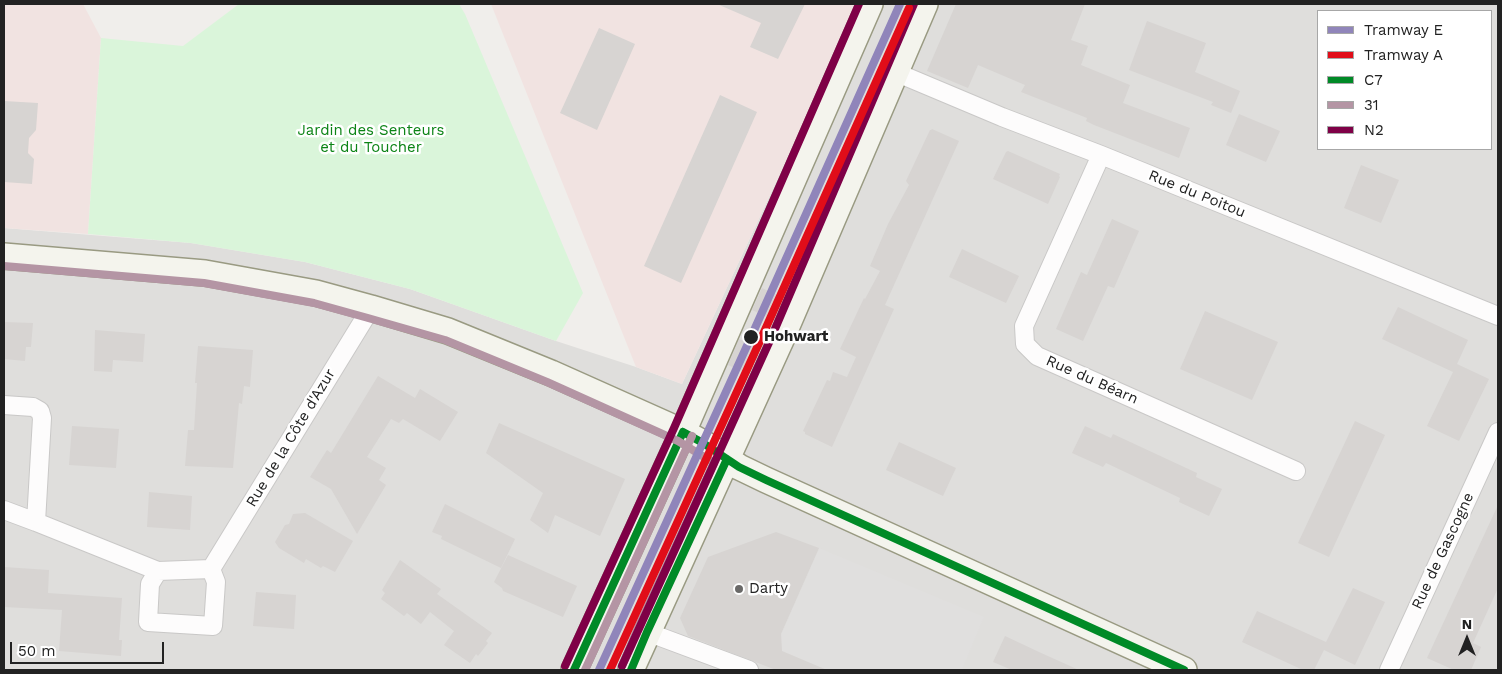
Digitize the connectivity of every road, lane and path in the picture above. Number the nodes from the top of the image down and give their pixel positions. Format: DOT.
graph roads {
  1 [pos="870,4"];
  2 [pos="926,4"];
  3 [pos="896,72"];
  4 [pos="1101,155"];
  5 [pos="4,256"];
  6 [pos="371,308"];
  7 [pos="1498,316"];
  8 [pos="4,405"];
  9 [pos="683,432"];
  10 [pos="1498,432"];
  11 [pos="727,459"];
  12 [pos="1296,471"];
  13 [pos="4,510"];
  14 [pos="36,522"];
  15 [pos="211,569"];
  16 [pos="158,571"];
  17 [pos="647,632"];
  18 [pos="574,670"];
  19 [pos="631,670"];
  20 [pos="749,670"];
  21 [pos="1184,670"];
  22 [pos="1389,670"];
  1 -- 9 [label="main road"];
  2 -- 3 [label="main road"];
  3 -- 4 [label="street, Rue du Poitou"];
  3 -- 11 [label="main road"];
  4 -- 7 [label="street, Rue du Poitou"];
  4 -- 12 [label="street, Rue du Béarn"];
  5 -- 6 [label="main road"];
  6 -- 9 [label="main road"];
  6 -- 15 [label="street, Rue de la Côte d'Azur"];
  8 -- 14 [label="street"];
  9 -- 11 [label="main road"];
  9 -- 18 [label="main road"];
  10 -- 22 [label="street, Rue de Gascogne"];
  11 -- 17 [label="main road"];
  11 -- 21 [label="main road"];
  13 -- 14 [label="street"];
  14 -- 16 [label="street"];
  15 -- 16 [label="street"];
  15 -- 16 [label="street"];
  17 -- 19 [label="main road"];
  17 -- 20 [label="street"];
}
